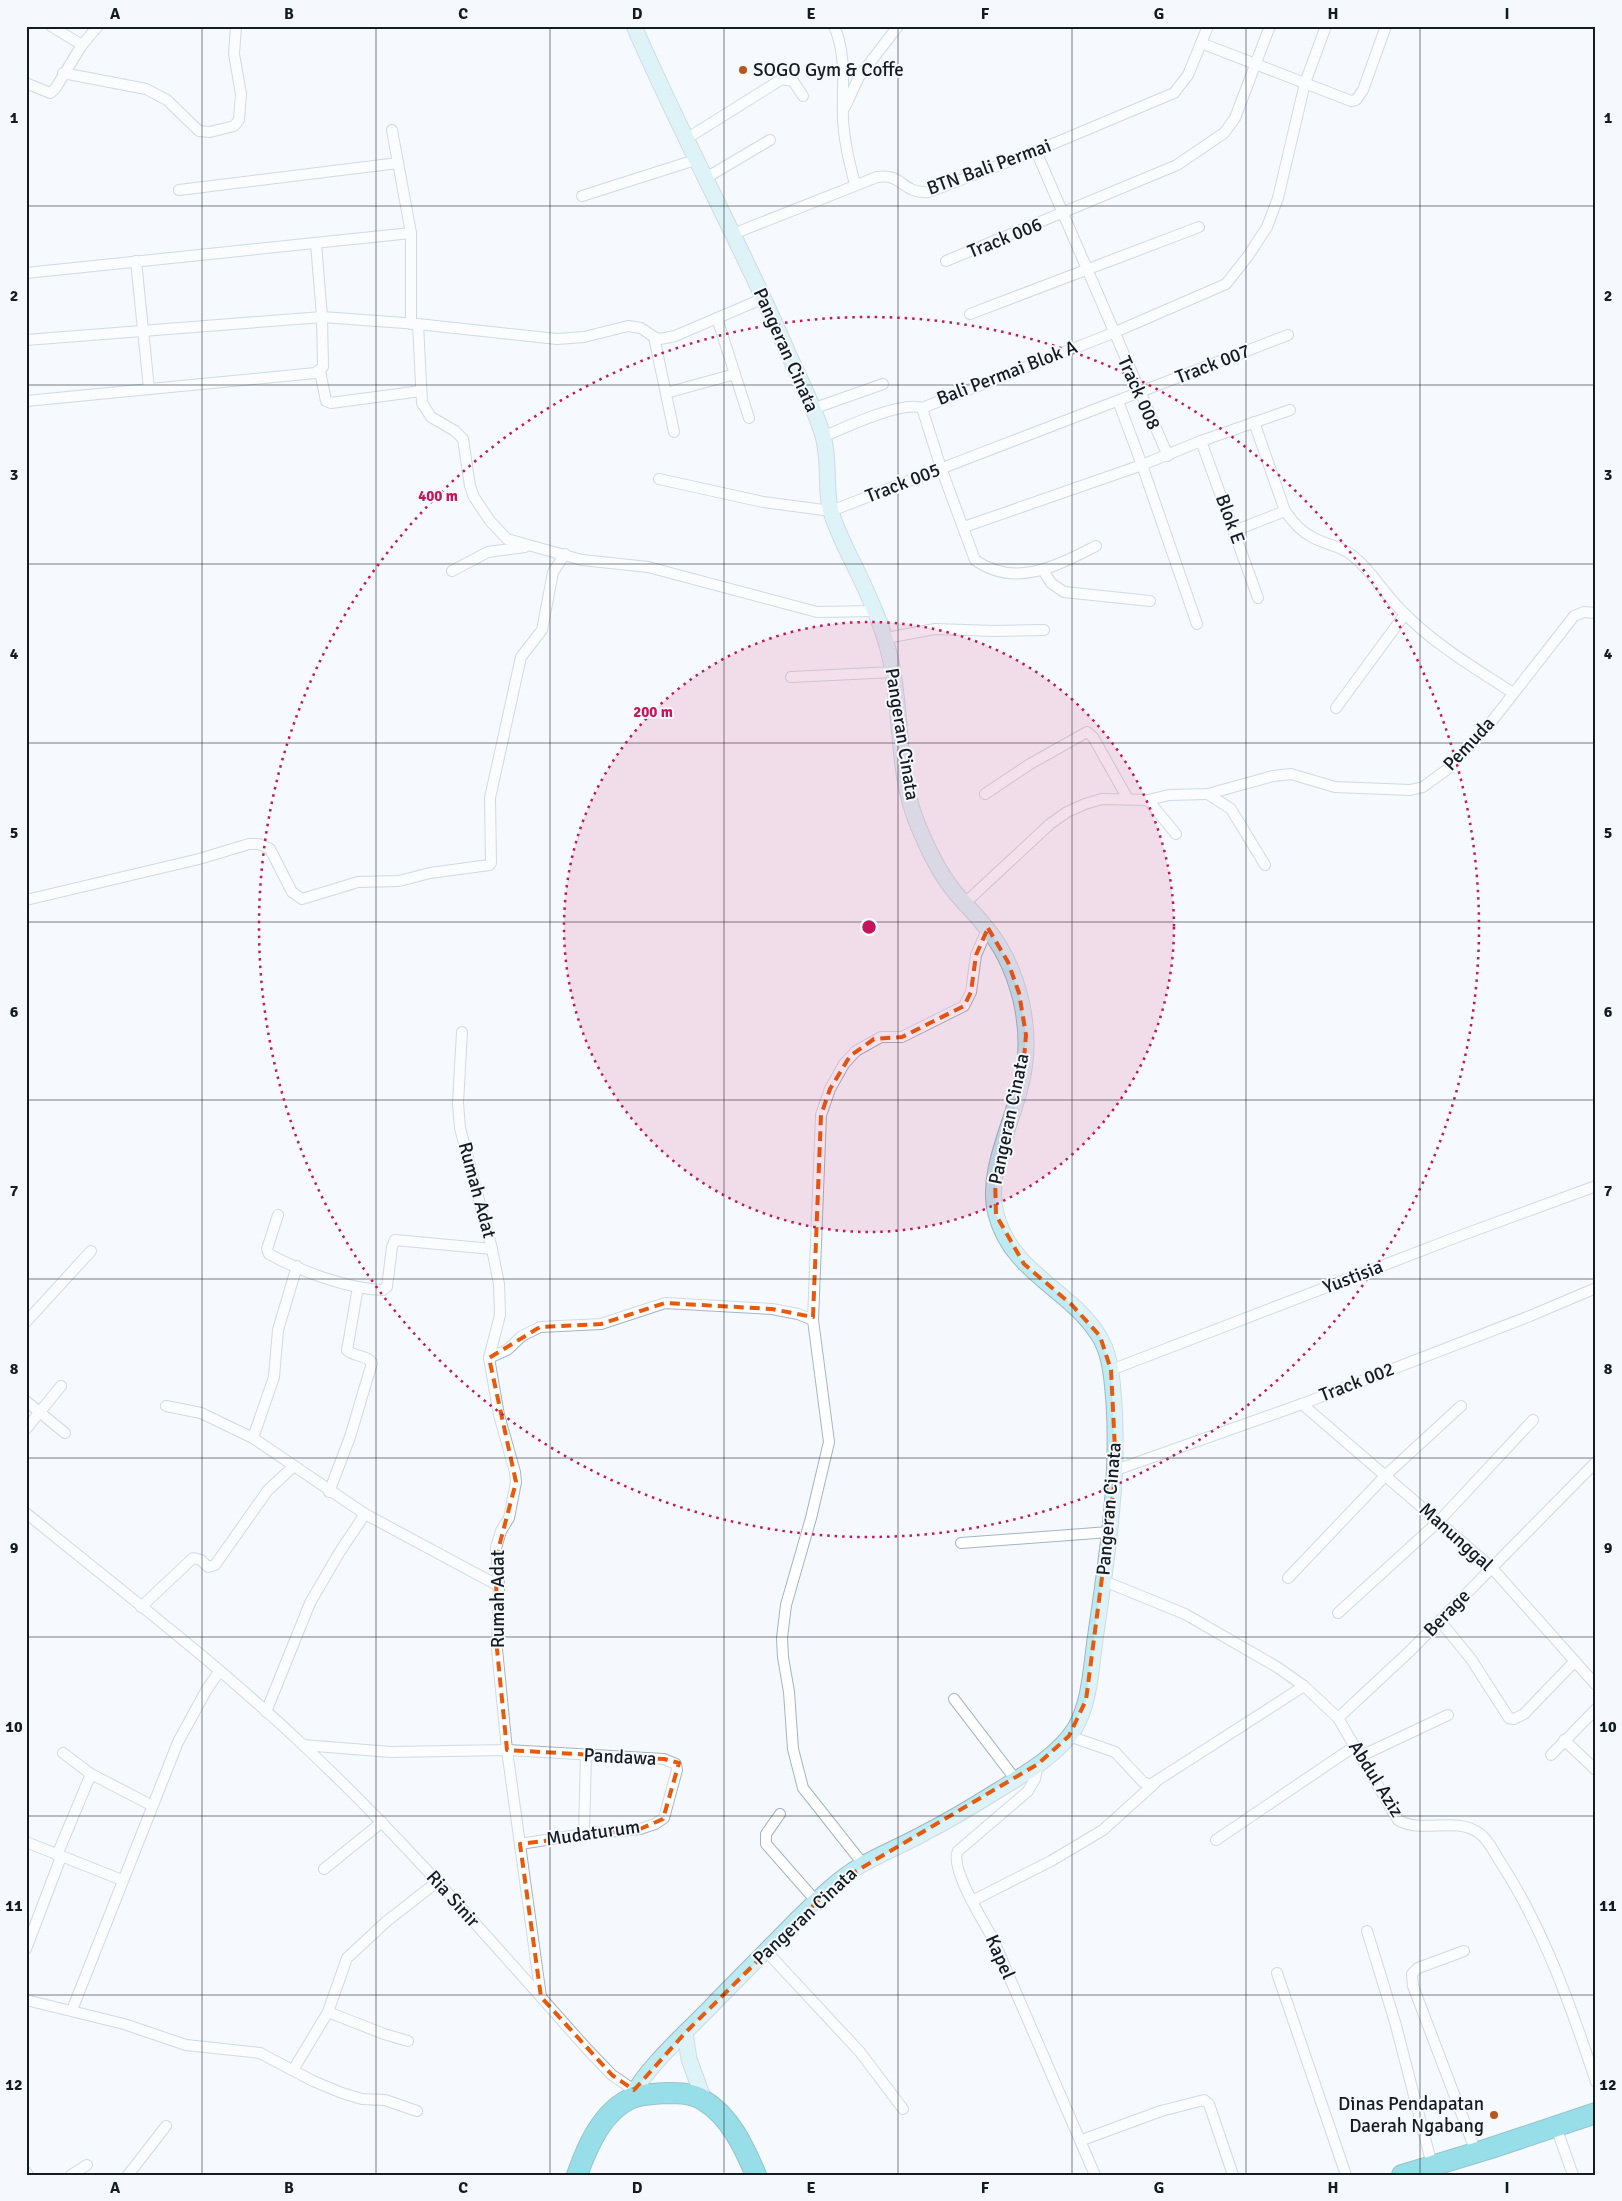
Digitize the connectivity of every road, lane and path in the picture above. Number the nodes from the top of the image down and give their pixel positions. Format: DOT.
graph roads {
  1 [pos="51,26"];
  2 [pos="98,26"];
  3 [pos="236,26"];
  4 [pos="634,26"];
  5 [pos="834,26"];
  6 [pos="898,26"];
  7 [pos="1208,26"];
  8 [pos="1270,26"];
  9 [pos="1326,26"];
  10 [pos="1386,26"];
  11 [pos="1200,44"];
  12 [pos="82,45"];
  13 [pos="1256,65"];
  14 [pos="63,73"];
  15 [pos="26,83"];
  16 [pos="1305,83"];
  17 [pos="802,96"];
  18 [pos="844,108"];
  19 [pos="392,130"];
  20 [pos="686,139"];
  21 [pos="770,140"];
  22 [pos="1036,151"];
  23 [pos="695,160"];
  24 [pos="398,163"];
  25 [pos="704,179"];
  26 [pos="855,184"];
  27 [pos="179,190"];
  28 [pos="582,196"];
  29 [pos="1064,214"];
  30 [pos="1199,227"];
  31 [pos="411,233"];
  32 [pos="733,234"];
  33 [pos="316,243"];
  34 [pos="136,261"];
  35 [pos="946,262"];
  36 [pos="1086,271"];
  37 [pos="26,273"];
  38 [pos="764,298"];
  39 [pos="970,314"];
  40 [pos="322,317"];
  41 [pos="717,318"];
  42 [pos="414,324"];
  43 [pos="144,331"];
  44 [pos="1113,333"];
  45 [pos="1288,335"];
  46 [pos="654,338"];
  47 [pos="26,340"];
  48 [pos="320,371"];
  49 [pos="735,374"];
  50 [pos="883,384"];
  51 [pos="149,389"];
  52 [pos="422,391"];
  53 [pos="1139,393"];
  54 [pos="666,394"];
  55 [pos="26,400"];
  56 [pos="1118,401"];
  57 [pos="922,408"];
  58 [pos="812,409"];
  59 [pos="1290,410"];
  60 [pos="749,418"];
  61 [pos="1254,422"];
  62 [pos="674,432"];
  63 [pos="823,437"];
  64 [pos="1200,441"];
  65 [pos="1168,456"];
  66 [pos="1142,465"];
  67 [pos="941,468"];
  68 [pos="659,479"];
  69 [pos="831,511"];
  70 [pos="1285,511"];
  71 [pos="964,527"];
  72 [pos="1234,531"];
  73 [pos="528,546"];
  74 [pos="1096,546"];
  75 [pos="565,554"];
  76 [pos="1043,570"];
  77 [pos="452,571"];
  78 [pos="1258,598"];
  79 [pos="1150,601"];
  80 [pos="876,611"];
  81 [pos="1596,613"];
  82 [pos="1405,614"];
  83 [pos="1197,624"];
  84 [pos="1044,630"];
  85 [pos="886,638"];
  86 [pos="893,672"];
  87 [pos="792,677"];
  88 [pos="1513,693"];
  89 [pos="1336,708"];
  90 [pos="985,794"];
  91 [pos="1208,794"];
  92 [pos="1128,800"];
  93 [pos="1148,800"];
  94 [pos="1176,834"];
  95 [pos="1265,864"];
  96 [pos="26,900"];
  97 [pos="964,904"];
  98 [pos="988,928"];
  99 [pos="462,1032"];
  100 [pos="1596,1186"];
  101 [pos="278,1215"];
  102 [pos="492,1249"];
  103 [pos="91,1251"];
  104 [pos="297,1266"];
  105 [pos="358,1287"];
  106 [pos="1596,1288"];
  107 [pos="813,1320"];
  108 [pos="26,1322"];
  109 [pos="489,1358"];
  110 [pos="1111,1370"];
  111 [pos="61,1386"];
  112 [pos="26,1401"];
  113 [pos="1302,1404"];
  114 [pos="166,1406"];
  115 [pos="1461,1406"];
  116 [pos="41,1412"];
  117 [pos="1533,1420"];
  118 [pos="26,1429"];
  119 [pos="64,1433"];
  120 [pos="253,1438"];
  121 [pos="1596,1462"];
  122 [pos="293,1467"];
  123 [pos="1116,1470"];
  124 [pos="1386,1475"];
  125 [pos="329,1492"];
  126 [pos="26,1513"];
  127 [pos="366,1514"];
  128 [pos="1439,1520"];
  129 [pos="1109,1532"];
  130 [pos="961,1543"];
  131 [pos="1492,1567"];
  132 [pos="1288,1578"];
  133 [pos="1104,1581"];
  134 [pos="498,1586"];
  135 [pos="141,1606"];
  136 [pos="1338,1613"];
  137 [pos="1440,1621"];
  138 [pos="1575,1661"];
  139 [pos="219,1672"];
  140 [pos="1595,1684"];
  141 [pos="1304,1686"];
  142 [pos="954,1699"];
  143 [pos="1596,1709"];
  144 [pos="266,1712"];
  145 [pos="1448,1715"];
  146 [pos="1338,1718"];
  147 [pos="1069,1736"];
  148 [pos="1564,1740"];
  149 [pos="303,1745"];
  150 [pos="1355,1746"];
  151 [pos="507,1750"];
  152 [pos="63,1753"];
  153 [pos="586,1755"];
  154 [pos="1550,1755"];
  155 [pos="1361,1756"];
  156 [pos="1038,1764"];
  157 [pos="1596,1770"];
  158 [pos="91,1774"];
  159 [pos="1016,1780"];
  160 [pos="1156,1782"];
  161 [pos="151,1806"];
  162 [pos="780,1814"];
  163 [pos="664,1817"];
  164 [pos="382,1822"];
  165 [pos="584,1834"];
  166 [pos="1216,1840"];
  167 [pos="26,1842"];
  168 [pos="520,1844"];
  169 [pos="59,1856"];
  170 [pos="863,1864"];
  171 [pos="324,1869"];
  172 [pos="122,1880"];
  173 [pos="437,1882"];
  174 [pos="816,1901"];
  175 [pos="972,1901"];
  176 [pos="1367,1931"];
  177 [pos="26,1949"];
  178 [pos="766,1951"];
  179 [pos="1464,1951"];
  180 [pos="1277,1973"];
  181 [pos="541,1997"];
  182 [pos="26,2000"];
  183 [pos="72,2010"];
  184 [pos="328,2012"];
  185 [pos="685,2033"];
  186 [pos="408,2041"];
  187 [pos="293,2070"];
  188 [pos="1596,2082"];
  189 [pos="633,2094"];
  190 [pos="704,2100"];
  191 [pos="903,2109"];
  192 [pos="417,2111"];
  193 [pos="1596,2113"];
  194 [pos="166,2126"];
  195 [pos="1556,2127"];
  196 [pos="1082,2140"];
  197 [pos="1476,2152"];
  198 [pos="87,2165"];
  199 [pos="1432,2165"];
  200 [pos="71,2175"];
  201 [pos="128,2175"];
  202 [pos="577,2175"];
  203 [pos="756,2175"];
  204 [pos="1095,2175"];
  205 [pos="1233,2175"];
  206 [pos="1346,2175"];
  207 [pos="1402,2175"];
  208 [pos="1573,2175"];
  1 -- 12 [label="street"];
  2 -- 12 [label="street"];
  3 -- 14 [label="street"];
  4 -- 20 [label="street, Pangeran Cinata"];
  5 -- 18 [label="street"];
  6 -- 18 [label="street"];
  7 -- 11 [label="street, BTN Bali Permai"];
  8 -- 13 [label="street, Track 006"];
  9 -- 16 [label="street"];
  10 -- 16 [label="street"];
  11 -- 13 [label="street"];
  11 -- 22 [label="street, BTN Bali Permai"];
  12 -- 14 [label="street"];
  13 -- 16 [label="street"];
  13 -- 29 [label="street, Track 006"];
  14 -- 15 [label="street"];
  16 -- 44 [label="street, Bali Permai Blok A"];
  17 -- 20 [label="street"];
  18 -- 26 [label="street"];
  19 -- 24 [label="street"];
  20 -- 23 [label="street, Pangeran Cinata"];
  21 -- 25 [label="street"];
  22 -- 26 [label="street, BTN Bali Permai"];
  22 -- 29 [label="street, Track 008"];
  23 -- 25 [label="street, Pangeran Cinata"];
  23 -- 28 [label="street"];
  24 -- 27 [label="street"];
  24 -- 31 [label="street"];
  25 -- 32 [label="street, Pangeran Cinata"];
  26 -- 32 [label="street, BTN Bali Permai"];
  29 -- 35 [label="street, Track 006"];
  29 -- 36 [label="street, Track 008"];
  30 -- 36 [label="street"];
  31 -- 33 [label="street"];
  31 -- 42 [label="street"];
  32 -- 38 [label="street, Pangeran Cinata"];
  33 -- 34 [label="street"];
  33 -- 40 [label="street"];
  34 -- 37 [label="street"];
  34 -- 43 [label="street"];
  36 -- 39 [label="street"];
  36 -- 44 [label="street, Track 008"];
  38 -- 41 [label="street"];
  38 -- 58 [label="street, Pangeran Cinata"];
  40 -- 42 [label="street"];
  40 -- 43 [label="street"];
  40 -- 48 [label="street"];
  41 -- 46 [label="street"];
  41 -- 49 [label="street"];
  42 -- 46 [label="street"];
  42 -- 52 [label="street"];
  43 -- 47 [label="street"];
  43 -- 51 [label="street"];
  44 -- 53 [label="street, Track 008"];
  44 -- 57 [label="street, Bali Permai Blok A"];
  45 -- 53 [label="street, Track 007"];
  46 -- 54 [label="street"];
  48 -- 51 [label="street"];
  48 -- 52 [label="street"];
  49 -- 54 [label="street"];
  49 -- 60 [label="street"];
  50 -- 58 [label="street"];
  51 -- 55 [label="street"];
  52 -- 73 [label="street"];
  53 -- 56 [label="street, Track 005"];
  53 -- 65 [label="street, Track 008"];
  54 -- 62 [label="street"];
  56 -- 66 [label="street"];
  56 -- 67 [label="street, Track 005"];
  57 -- 63 [label="street"];
  57 -- 67 [label="street, Bali Permai Blok A"];
  58 -- 63 [label="street, Pangeran Cinata"];
  59 -- 61 [label="street"];
  61 -- 64 [label="street"];
  61 -- 70 [label="street"];
  63 -- 69 [label="street, Pangeran Cinata"];
  64 -- 65 [label="street"];
  64 -- 72 [label="street, Blok E"];
  65 -- 66 [label="street"];
  66 -- 71 [label="street"];
  66 -- 83 [label="street"];
  67 -- 69 [label="street, Track 005"];
  67 -- 71 [label="street, Bali Permai Blok A"];
  68 -- 69 [label="street, Track 005"];
  69 -- 80 [label="street, Pangeran Cinata"];
  70 -- 72 [label="street"];
  70 -- 82 [label="street"];
  71 -- 76 [label="street, Bali Permai Blok A"];
  72 -- 78 [label="street, Blok E"];
  73 -- 75 [label="street"];
  73 -- 77 [label="street"];
  74 -- 76 [label="street, Bali Permai Blok A"];
  75 -- 80 [label="street"];
  75 -- 96 [label="street"];
  76 -- 79 [label="street"];
  80 -- 85 [label="street, Pangeran Cinata"];
  81 -- 88 [label="street, Pemuda"];
  82 -- 88 [label="street"];
  82 -- 89 [label="street"];
  84 -- 85 [label="street"];
  85 -- 86 [label="street, Pangeran Cinata"];
  86 -- 87 [label="street"];
  86 -- 97 [label="street, Pangeran Cinata"];
  88 -- 91 [label="street, Pemuda"];
  90 -- 92 [label="street"];
  91 -- 93 [label="street"];
  91 -- 95 [label="street"];
  92 -- 93 [label="street"];
  92 -- 97 [label="street"];
  93 -- 94 [label="street"];
  97 -- 98 [label="street, Pangeran Cinata"];
  98 -- 107 [label="street"];
  98 -- 110 [label="street, Pangeran Cinata"];
  99 -- 102 [label="street, Rumah Adat"];
  100 -- 110 [label="street, Yustisia"];
  101 -- 104 [label="street"];
  102 -- 105 [label="street"];
  102 -- 109 [label="street, Rumah Adat"];
  103 -- 108 [label="street"];
  104 -- 105 [label="street"];
  104 -- 120 [label="street"];
  105 -- 125 [label="street"];
  106 -- 113 [label="street, Track 002"];
  107 -- 109 [label="street"];
  107 -- 170 [label="street"];
  109 -- 134 [label="street, Rumah Adat"];
  110 -- 123 [label="street, Pangeran Cinata"];
  111 -- 116 [label="street"];
  112 -- 116 [label="street"];
  113 -- 123 [label="street, Track 002"];
  113 -- 124 [label="street, Manunggal"];
  114 -- 120 [label="street"];
  115 -- 124 [label="street"];
  116 -- 118 [label="street"];
  116 -- 119 [label="street"];
  117 -- 128 [label="street"];
  120 -- 122 [label="street"];
  121 -- 131 [label="street, Berage"];
  122 -- 125 [label="street"];
  122 -- 135 [label="street"];
  123 -- 129 [label="street, Pangeran Cinata"];
  124 -- 128 [label="street, Manunggal"];
  124 -- 132 [label="street"];
  125 -- 127 [label="street"];
  126 -- 135 [label="street, Ria Sinir"];
  127 -- 134 [label="street"];
  127 -- 144 [label="street"];
  128 -- 131 [label="street, Manunggal"];
  128 -- 136 [label="street"];
  129 -- 130 [label="street"];
  129 -- 133 [label="street, Pangeran Cinata"];
  131 -- 137 [label="street, Berage"];
  131 -- 138 [label="street, Manunggal"];
  133 -- 141 [label="street, Abdul Aziz"];
  133 -- 147 [label="street, Pangeran Cinata"];
  134 -- 151 [label="street, Rumah Adat"];
  135 -- 139 [label="street, Ria Sinir"];
  137 -- 138 [label="street"];
  137 -- 146 [label="street, Berage"];
  138 -- 140 [label="street, Manunggal"];
  139 -- 144 [label="street, Ria Sinir"];
  139 -- 161 [label="street"];
  141 -- 146 [label="street, Abdul Aziz"];
  141 -- 160 [label="street"];
  142 -- 159 [label="street"];
  143 -- 148 [label="street"];
  144 -- 149 [label="street, Ria Sinir"];
  145 -- 155 [label="street"];
  146 -- 150 [label="street, Abdul Aziz"];
  147 -- 156 [label="street, Pangeran Cinata"];
  147 -- 160 [label="street"];
  148 -- 154 [label="street"];
  148 -- 157 [label="street"];
  149 -- 151 [label="street, Pandawa"];
  149 -- 164 [label="street, Ria Sinir"];
  150 -- 155 [label="street, Abdul Aziz"];
  150 -- 166 [label="street"];
  151 -- 153 [label="street, Pandawa"];
  151 -- 168 [label="street, Rumah Adat"];
  152 -- 158 [label="street"];
  153 -- 163 [label="street, Pandawa"];
  153 -- 165 [label="street"];
  155 -- 188 [label="street, Abdul Aziz"];
  156 -- 159 [label="street, Pangeran Cinata"];
  156 -- 175 [label="street, Kapel"];
  158 -- 161 [label="street"];
  158 -- 169 [label="street"];
  159 -- 170 [label="street, Pangeran Cinata"];
  160 -- 175 [label="street"];
  161 -- 172 [label="street"];
  162 -- 174 [label="street"];
  163 -- 165 [label="street, Mudaturum"];
  164 -- 171 [label="street"];
  164 -- 173 [label="street, Ria Sinir"];
  165 -- 168 [label="street, Mudaturum"];
  167 -- 169 [label="street"];
  168 -- 181 [label="street, Rumah Adat"];
  169 -- 172 [label="street"];
  169 -- 177 [label="street"];
  170 -- 174 [label="street, Pangeran Cinata"];
  172 -- 183 [label="street"];
  173 -- 181 [label="street, Ria Sinir"];
  173 -- 184 [label="street"];
  174 -- 178 [label="street, Pangeran Cinata"];
  175 -- 196 [label="street, Kapel"];
  176 -- 199 [label="street"];
  178 -- 185 [label="street, Pangeran Cinata"];
  178 -- 191 [label="street"];
  179 -- 197 [label="street"];
  180 -- 206 [label="street"];
  181 -- 189 [label="street, Ria Sinir"];
  182 -- 183 [label="street"];
  183 -- 187 [label="street"];
  184 -- 186 [label="street"];
  184 -- 187 [label="street"];
  185 -- 189 [label="street, Pangeran Cinata"];
  185 -- 190 [label="street"];
  187 -- 192 [label="street"];
  189 -- 190 [label="highway"];
  189 -- 202 [label="highway"];
  190 -- 203 [label="highway"];
  193 -- 195 [label="highway"];
  194 -- 201 [label="street"];
  195 -- 197 [label="highway"];
  195 -- 208 [label="street"];
  196 -- 204 [label="street, Kapel"];
  196 -- 205 [label="street"];
  197 -- 199 [label="highway"];
  198 -- 200 [label="street"];
  199 -- 207 [label="highway"];
}
